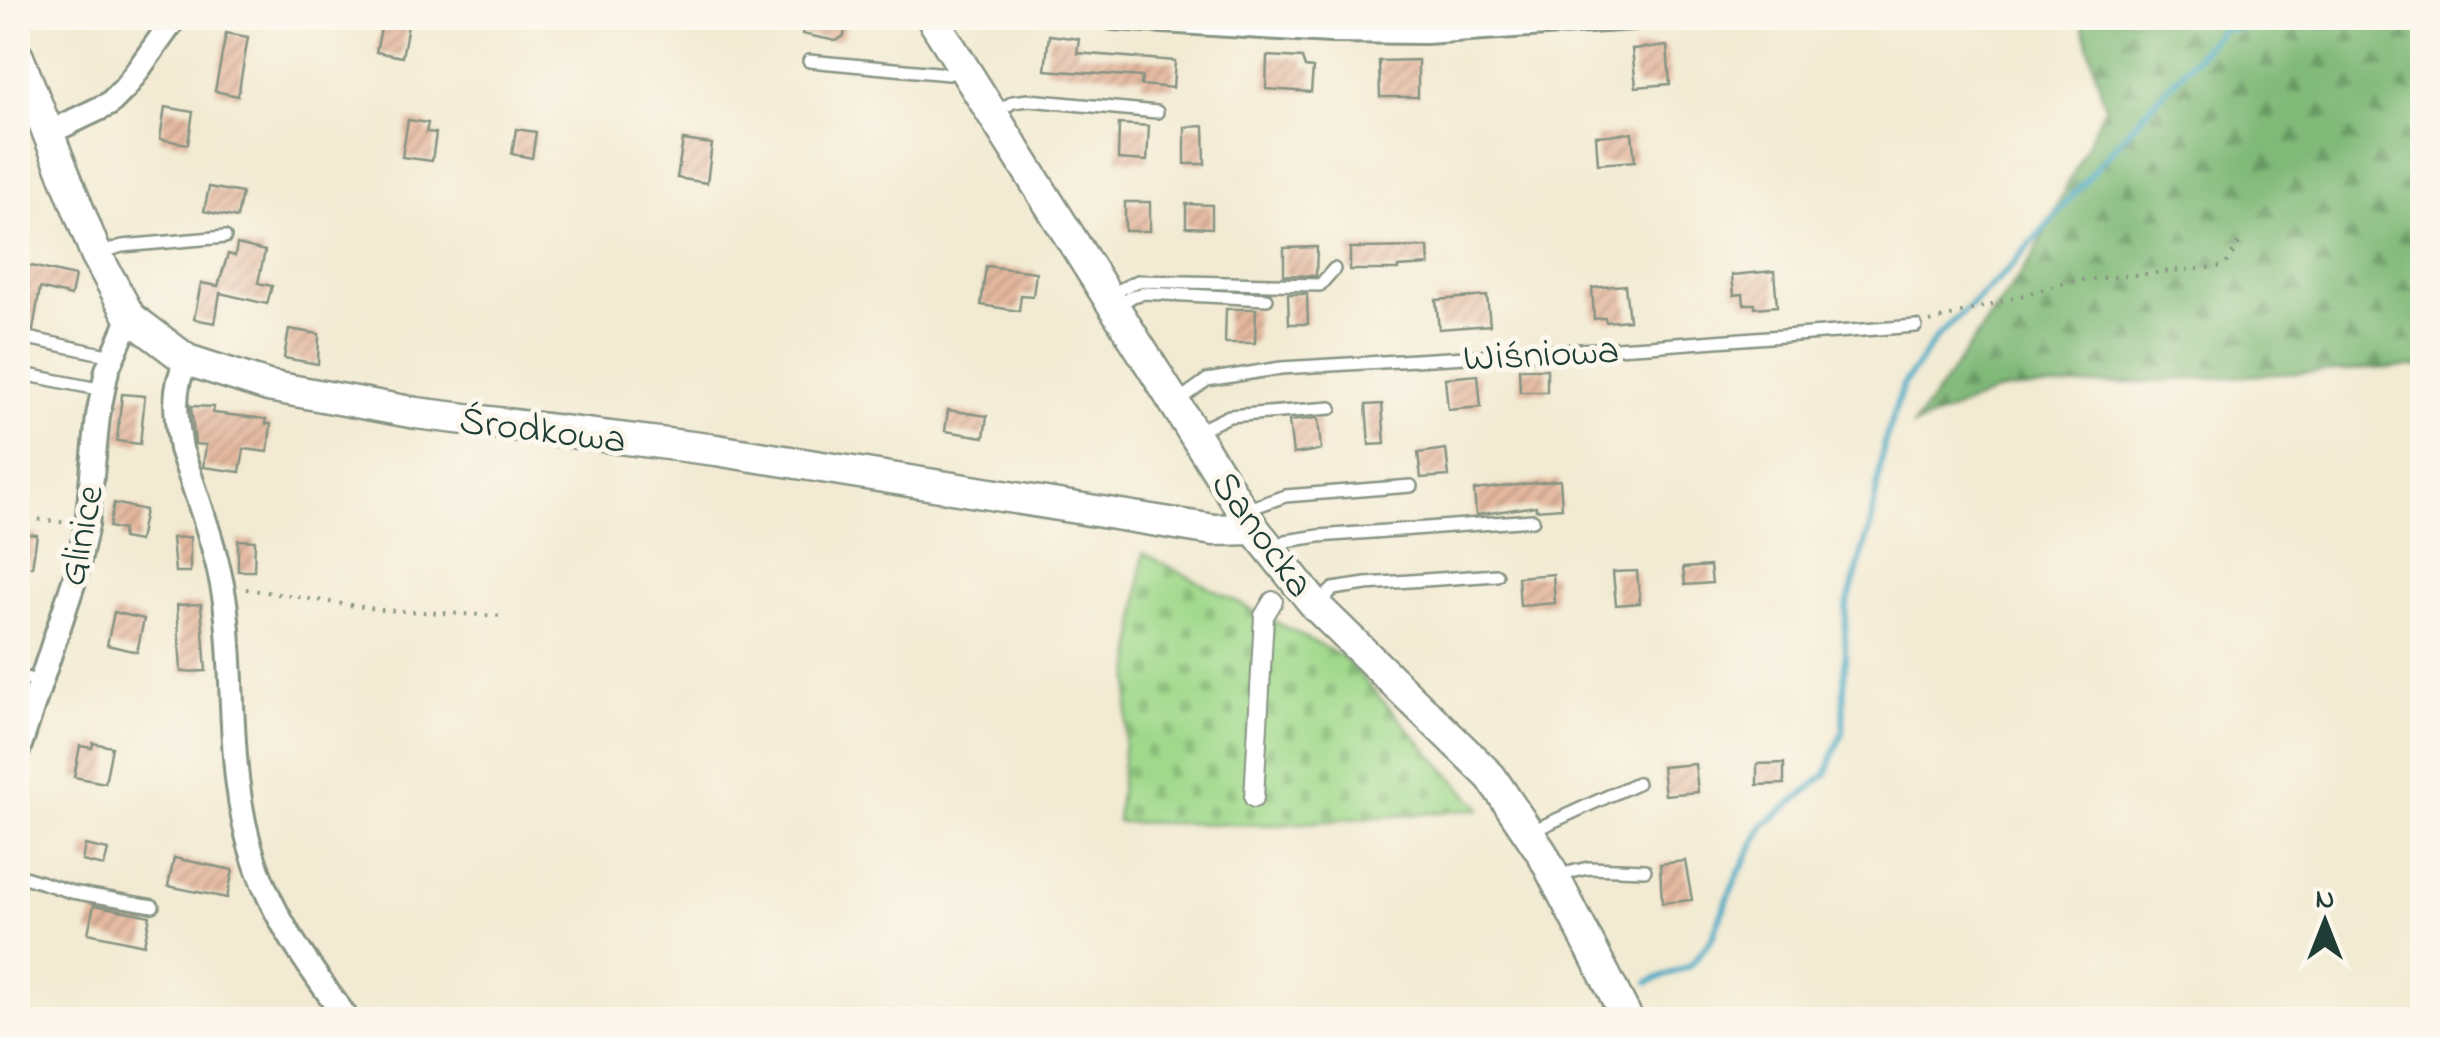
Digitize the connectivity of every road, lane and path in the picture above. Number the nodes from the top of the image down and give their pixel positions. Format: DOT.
graph roads {
  1 [pos="175,18"];
  2 [pos="1113,18"];
  3 [pos="1634,18"];
  4 [pos="939,20"];
  5 [pos="809,61"];
  6 [pos="19,67"];
  7 [pos="963,68"];
  8 [pos="1157,112"];
  9 [pos="993,115"];
  10 [pos="46,134"];
  11 [pos="224,237"];
  12 [pos="2239,242"];
  13 [pos="96,254"];
  14 [pos="1334,269"];
  15 [pos="1267,299"];
  16 [pos="1111,302"];
  17 [pos="130,317"];
  18 [pos="1916,326"];
  19 [pos="18,336"];
  20 [pos="112,356"];
  21 [pos="187,360"];
  22 [pos="18,373"];
  23 [pos="103,390"];
  24 [pos="1175,403"];
  25 [pos="1330,408"];
  26 [pos="1194,433"];
  27 [pos="1411,486"];
  28 [pos="18,517"];
  29 [pos="1533,520"];
  30 [pos="87,525"];
  31 [pos="1256,531"];
  32 [pos="1496,576"];
  33 [pos="221,585"];
  34 [pos="1273,601"];
  35 [pos="1316,606"];
  36 [pos="502,616"];
  37 [pos="28,678"];
  38 [pos="18,751"];
  39 [pos="1637,782"];
  40 [pos="1254,798"];
  41 [pos="1530,832"];
  42 [pos="1645,870"];
  43 [pos="18,875"];
  44 [pos="1555,876"];
  45 [pos="153,906"];
  46 [pos="348,1020"];
  47 [pos="1628,1020"];
  1 -- 10 [label="street"];
  2 -- 3 [label="street"];
  4 -- 7 [label="street, Sanocka"];
  5 -- 7 [label="lane"];
  6 -- 10 [label="street, Środkowa"];
  7 -- 9 [label="street, Sanocka"];
  8 -- 9 [label="lane"];
  9 -- 16 [label="street, Sanocka"];
  10 -- 13 [label="street, Środkowa"];
  11 -- 13 [label="lane"];
  12 -- 18 [label="path"];
  13 -- 17 [label="street, Środkowa"];
  14 -- 16 [label="lane"];
  15 -- 16 [label="lane"];
  16 -- 24 [label="street, Sanocka"];
  17 -- 20 [label="street, Glinice"];
  17 -- 21 [label="street, Środkowa"];
  18 -- 24 [label="lane, Wiśniowa"];
  19 -- 20 [label="lane"];
  20 -- 23 [label="street, Glinice"];
  21 -- 31 [label="street, Środkowa"];
  21 -- 33 [label="street"];
  22 -- 23 [label="lane"];
  23 -- 30 [label="street, Glinice"];
  24 -- 26 [label="street, Sanocka"];
  25 -- 26 [label="lane"];
  26 -- 31 [label="street, Sanocka"];
  27 -- 31 [label="lane"];
  28 -- 30 [label="path"];
  29 -- 31 [label="lane"];
  30 -- 37 [label="street, Glinice"];
  31 -- 35 [label="street, Sanocka"];
  32 -- 35 [label="lane"];
  33 -- 36 [label="path"];
  33 -- 46 [label="street"];
  34 -- 40 [label="street"];
  35 -- 41 [label="street, Sanocka"];
  37 -- 38 [label="street, Glinice"];
  39 -- 41 [label="lane"];
  41 -- 44 [label="street, Sanocka"];
  42 -- 44 [label="lane"];
  43 -- 45 [label="lane"];
  44 -- 47 [label="street, Sanocka"];
}
